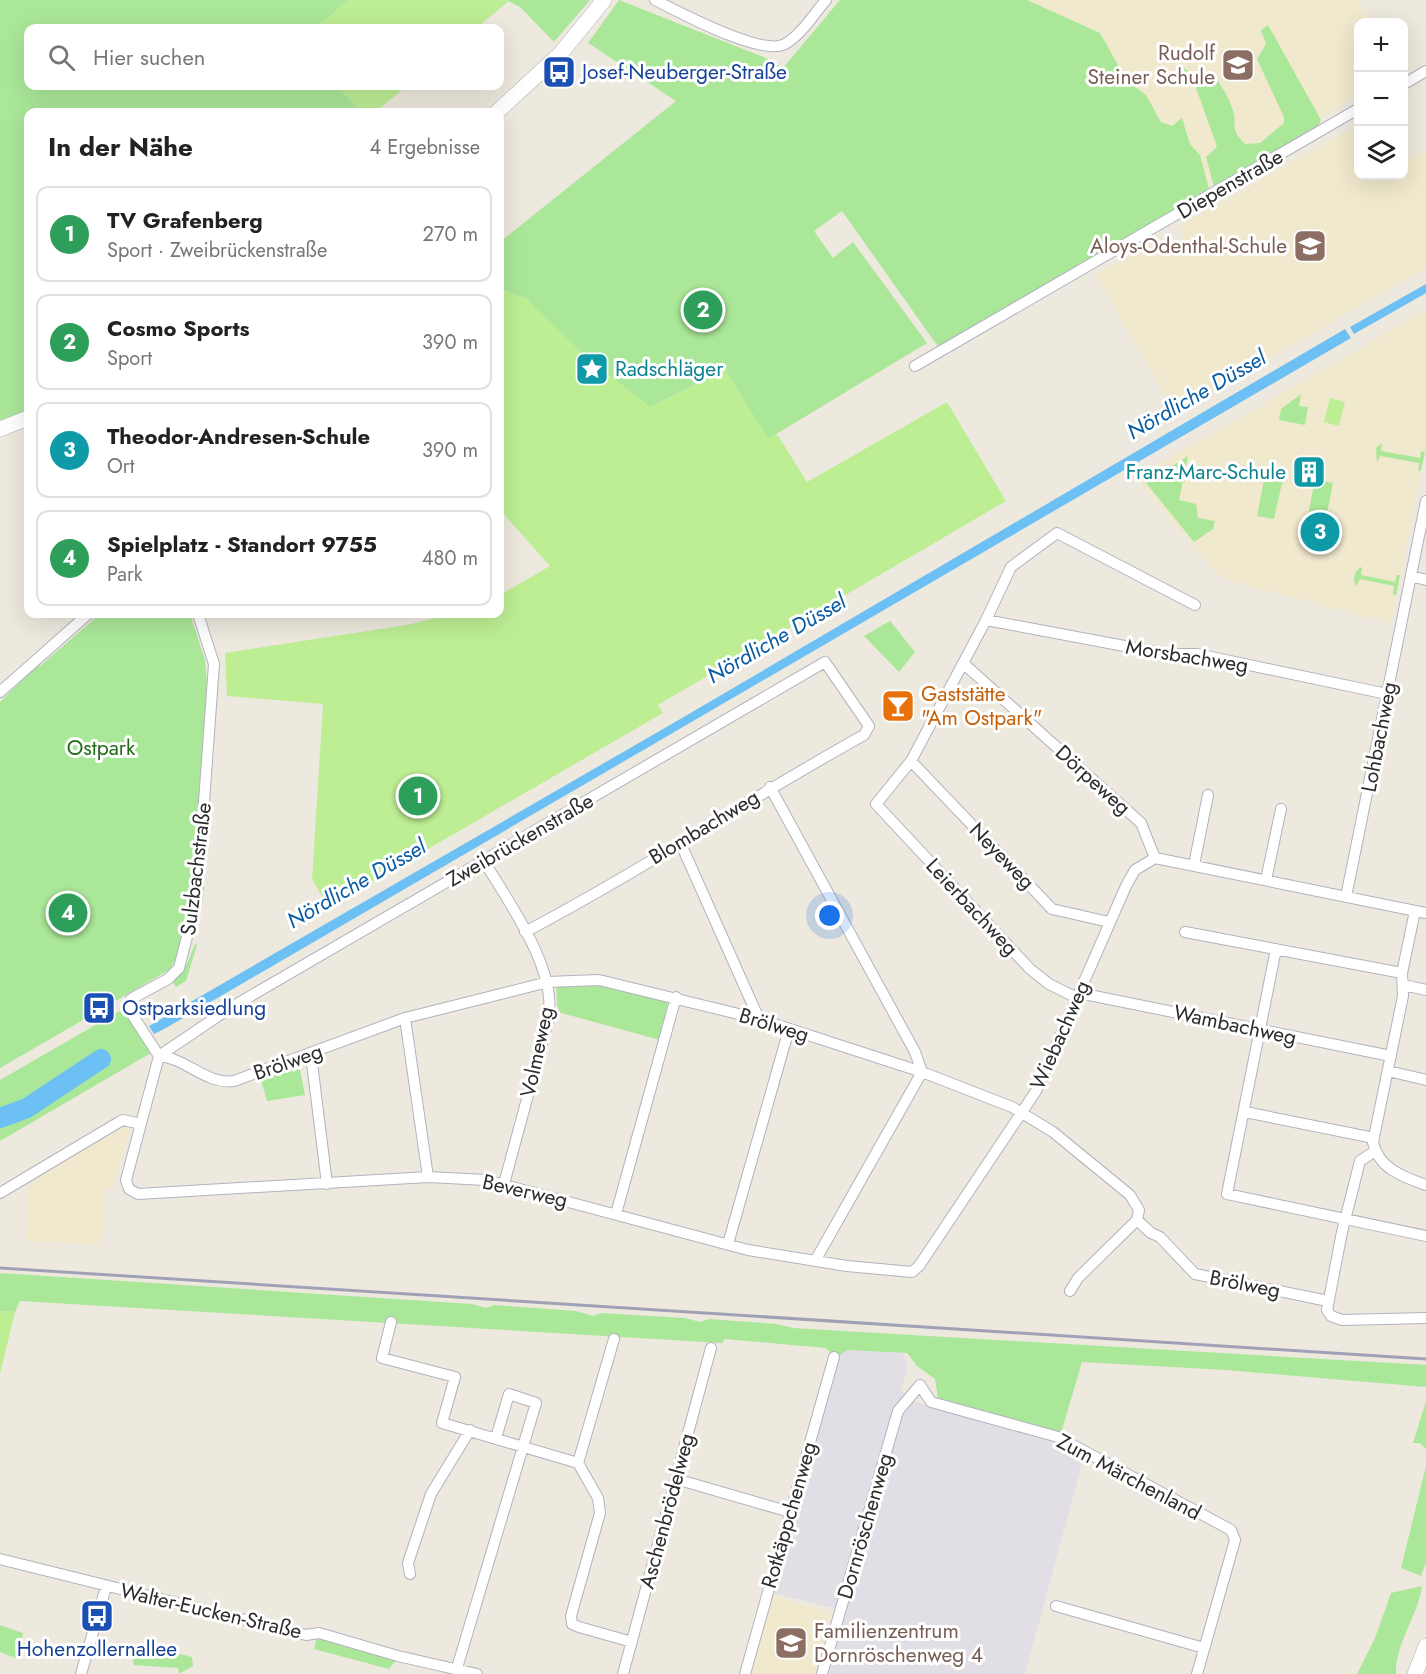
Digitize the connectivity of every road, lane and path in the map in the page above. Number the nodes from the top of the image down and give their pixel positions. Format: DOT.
graph roads {
  1 [pos="604,0"];
  2 [pos="655,0"];
  3 [pos="826,0"];
  4 [pos="1426,71"];
  5 [pos="1408,82"];
  6 [pos="501,108"];
  7 [pos="1354,112"];
  8 [pos="915,366"];
  9 [pos="24,420"];
  10 [pos="0,429"];
  11 [pos="1426,501"];
  12 [pos="1411,576"];
  13 [pos="1426,580"];
  14 [pos="1195,605"];
  15 [pos="83,618"];
  16 [pos="199,618"];
  17 [pos="986,620"];
  18 [pos="963,663"];
  19 [pos="0,692"];
  20 [pos="1387,694"];
  21 [pos="864,717"];
  22 [pos="910,761"];
  23 [pos="770,787"];
  24 [pos="1208,795"];
  25 [pos="1281,809"];
  26 [pos="680,842"];
  27 [pos="1155,858"];
  28 [pos="484,861"];
  29 [pos="1194,865"];
  30 [pos="1266,880"];
  31 [pos="1346,897"];
  32 [pos="1420,912"];
  33 [pos="1109,922"];
  34 [pos="525,932"];
  35 [pos="1185,932"];
  36 [pos="1276,950"];
  37 [pos="1402,973"];
  38 [pos="548,982"];
  39 [pos="1404,986"];
  40 [pos="1426,990"];
  41 [pos="1078,996"];
  42 [pos="676,997"];
  43 [pos="405,1018"];
  44 [pos="759,1019"];
  45 [pos="789,1029"];
  46 [pos="1260,1030"];
  47 [pos="311,1055"];
  48 [pos="159,1056"];
  49 [pos="1391,1056"];
  50 [pos="1388,1071"];
  51 [pos="922,1072"];
  52 [pos="1426,1080"];
  53 [pos="1245,1112"];
  54 [pos="1022,1113"];
  55 [pos="141,1124"];
  56 [pos="1374,1138"];
  57 [pos="1375,1151"];
  58 [pos="428,1177"];
  59 [pos="327,1184"];
  60 [pos="504,1184"];
  61 [pos="1426,1185"];
  62 [pos="0,1192"];
  63 [pos="616,1214"];
  64 [pos="1137,1220"];
  65 [pos="1345,1220"];
  66 [pos="1426,1236"];
  67 [pos="728,1244"];
  68 [pos="815,1261"];
  69 [pos="912,1272"];
  70 [pos="1070,1291"];
  71 [pos="1328,1300"];
  72 [pos="1426,1318"];
  73 [pos="391,1323"];
  74 [pos="614,1339"];
  75 [pos="711,1348"];
  76 [pos="834,1357"];
  77 [pos="920,1385"];
  78 [pos="470,1430"];
  79 [pos="496,1438"];
  80 [pos="522,1445"];
  81 [pos="578,1463"];
  82 [pos="676,1479"];
  83 [pos="790,1512"];
  84 [pos="0,1559"];
  85 [pos="410,1574"];
  86 [pos="106,1587"];
  87 [pos="1056,1606"];
  88 [pos="632,1642"];
  89 [pos="1426,1646"];
  90 [pos="1204,1648"];
  91 [pos="457,1668"];
  92 [pos="81,1674"];
  93 [pos="477,1674"];
  94 [pos="623,1674"];
  95 [pos="745,1674"];
  96 [pos="822,1674"];
  97 [pos="1197,1674"];
  98 [pos="1414,1674"];
  1 -- 6 [label="main road"];
  2 -- 3 [label="street"];
  4 -- 5 [label="street"];
  7 -- 8 [label="street, Diepenstraße"];
  9 -- 10 [label="main road"];
  11 -- 12 [label="street, Lohbachweg"];
  12 -- 13 [label="street"];
  12 -- 20 [label="street, Lohbachweg"];
  14 -- 17 [label="street"];
  15 -- 19 [label="street"];
  16 -- 48 [label="street, Sulzbachstraße"];
  17 -- 18 [label="street"];
  17 -- 20 [label="street, Morsbachweg"];
  18 -- 22 [label="street"];
  18 -- 27 [label="street, Dörpeweg"];
  20 -- 31 [label="street, Lohbachweg"];
  21 -- 23 [label="street, Blombachweg"];
  21 -- 28 [label="street, Zweibrückenstraße"];
  22 -- 33 [label="street, Neyeweg"];
  22 -- 41 [label="street, Leierbachweg"];
  23 -- 26 [label="street, Blombachweg"];
  23 -- 51 [label="street"];
  24 -- 29 [label="street"];
  25 -- 30 [label="street"];
  26 -- 34 [label="street, Blombachweg"];
  26 -- 44 [label="street"];
  27 -- 29 [label="street"];
  27 -- 33 [label="street, Wiebachweg"];
  28 -- 34 [label="street, Volmeweg"];
  28 -- 48 [label="street, Zweibrückenstraße"];
  29 -- 30 [label="street"];
  30 -- 31 [label="street"];
  31 -- 32 [label="street"];
  32 -- 37 [label="street"];
  33 -- 41 [label="street, Wiebachweg"];
  34 -- 38 [label="street, Volmeweg"];
  35 -- 36 [label="street"];
  36 -- 37 [label="street"];
  36 -- 46 [label="street"];
  37 -- 39 [label="street"];
  38 -- 42 [label="street, Brölweg"];
  38 -- 43 [label="street, Brölweg"];
  38 -- 60 [label="street, Volmeweg"];
  39 -- 40 [label="street"];
  39 -- 49 [label="street"];
  41 -- 46 [label="street, Wambachweg"];
  41 -- 54 [label="street, Wiebachweg"];
  42 -- 44 [label="street, Brölweg"];
  42 -- 63 [label="street"];
  43 -- 47 [label="street, Brölweg"];
  43 -- 58 [label="street"];
  44 -- 45 [label="street, Brölweg"];
  45 -- 51 [label="street, Brölweg"];
  45 -- 67 [label="street"];
  46 -- 49 [label="street, Wambachweg"];
  46 -- 53 [label="street"];
  47 -- 48 [label="street, Brölweg"];
  47 -- 59 [label="street"];
  48 -- 55 [label="street"];
  49 -- 50 [label="street"];
  50 -- 52 [label="street"];
  50 -- 56 [label="street"];
  51 -- 54 [label="street, Brölweg"];
  51 -- 68 [label="street"];
  53 -- 56 [label="street"];
  53 -- 65 [label="street"];
  54 -- 64 [label="street, Brölweg"];
  54 -- 69 [label="street, Wiebachweg"];
  55 -- 59 [label="street, Beverweg"];
  55 -- 62 [label="street"];
  56 -- 57 [label="street"];
  57 -- 61 [label="street"];
  57 -- 65 [label="street"];
  58 -- 59 [label="street, Beverweg"];
  58 -- 60 [label="street, Beverweg"];
  60 -- 63 [label="street, Beverweg"];
  63 -- 67 [label="street, Beverweg"];
  64 -- 70 [label="street"];
  64 -- 71 [label="street, Brölweg"];
  65 -- 66 [label="street"];
  65 -- 71 [label="street"];
  67 -- 68 [label="street, Beverweg"];
  68 -- 69 [label="street, Beverweg"];
  71 -- 72 [label="street"];
  73 -- 78 [label="street"];
  74 -- 81 [label="street"];
  75 -- 82 [label="street, Aschenbrödelweg"];
  76 -- 83 [label="street, Rotkäppchenweg"];
  77 -- 90 [label="street, Zum Märchenland"];
  77 -- 96 [label="street, Dornröschenweg"];
  78 -- 79 [label="street"];
  78 -- 85 [label="street"];
  79 -- 80 [label="street"];
  79 -- 80 [label="street"];
  80 -- 81 [label="street"];
  80 -- 91 [label="street"];
  81 -- 88 [label="street"];
  82 -- 83 [label="street"];
  82 -- 88 [label="street, Aschenbrödelweg"];
  83 -- 95 [label="street, Rotkäppchenweg"];
  84 -- 86 [label="street, Walter-Eucken-Straße"];
  86 -- 91 [label="street, Walter-Eucken-Straße"];
  86 -- 92 [label="street"];
  87 -- 90 [label="street"];
  88 -- 94 [label="street, Aschenbrödelweg"];
  89 -- 98 [label="main road"];
  90 -- 97 [label="street"];
  91 -- 93 [label="street, Walter-Eucken-Straße"];
}
